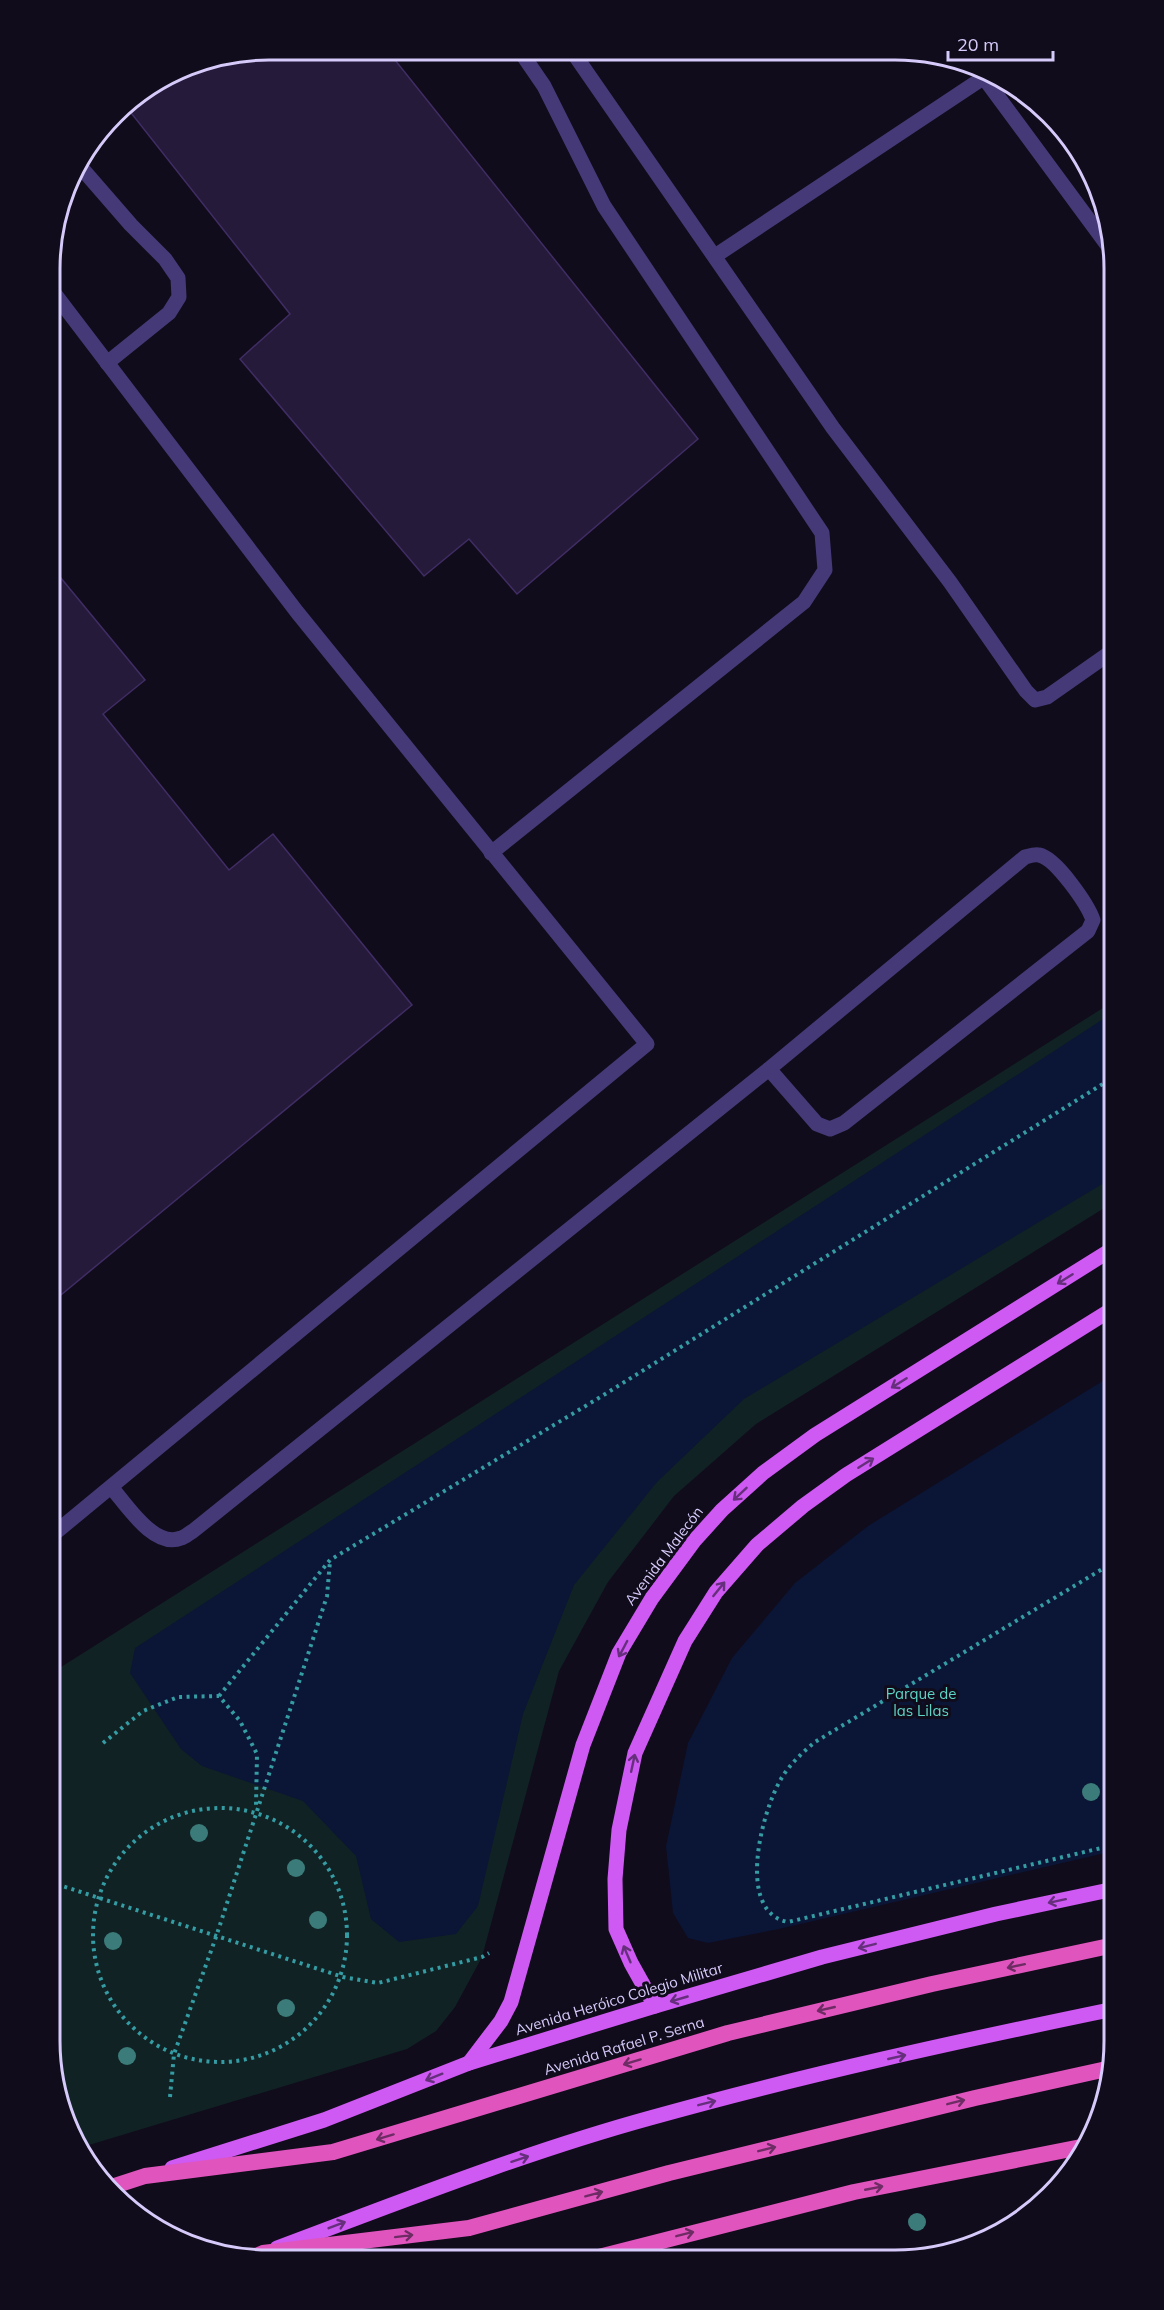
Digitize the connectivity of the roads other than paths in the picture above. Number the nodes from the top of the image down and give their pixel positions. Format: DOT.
graph roads {
  1 [pos="526,60"];
  2 [pos="578,60"];
  3 [pos="976,77"];
  4 [pos="993,85"];
  5 [pos="84,171"];
  6 [pos="1101,235"];
  7 [pos="715,256"];
  8 [pos="60,301"];
  9 [pos="107,363"];
  10 [pos="1104,657"];
  11 [pos="491,853"];
  12 [pos="770,1069"];
  13 [pos="1104,1254"];
  14 [pos="1104,1314"];
  15 [pos="111,1486"];
  16 [pos="60,1529"];
  17 [pos="1104,1891"];
  18 [pos="1104,1947"];
  19 [pos="655,2006"];
  20 [pos="1104,2011"];
  21 [pos="469,2062"];
  22 [pos="1102,2070"];
  23 [pos="1074,2148"];
  24 [pos="144,2176"];
  25 [pos="117,2185"];
  26 [pos="272,2250"];
  27 [pos="302,2250"];
  28 [pos="626,2250"];
  1 -- 11 [label="lane"];
  2 -- 7 [label="lane"];
  3 -- 7 [label="lane"];
  4 -- 6 [label="lane"];
  5 -- 9 [label="lane"];
  7 -- 10 [label="lane"];
  8 -- 9 [label="lane"];
  9 -- 11 [label="lane"];
  11 -- 15 [label="lane"];
  12 -- 12 [label="lane"];
  12 -- 15 [label="lane"];
  13 -- 21 [label="main road, Avenida Malecón, one-way"];
  19 -- 14 [label="main road, one-way"];
  15 -- 16 [label="lane"];
  17 -- 19 [label="main road, Avenida Heróico Colegio Militar, one-way"];
  18 -- 24 [label="highway, Avenida Rafael P. Serna, one-way"];
  19 -- 21 [label="main road, Avenida Heróico Colegio Militar"];
  26 -- 20 [label="main road, one-way"];
  21 -- 24 [label="main road, Avenida Heróico Colegio Militar, one-way"];
  27 -- 22 [label="highway, one-way"];
  28 -- 23 [label="highway, one-way"];
  24 -- 25 [label="highway, Avenida Rafael P. Serna"];
}
